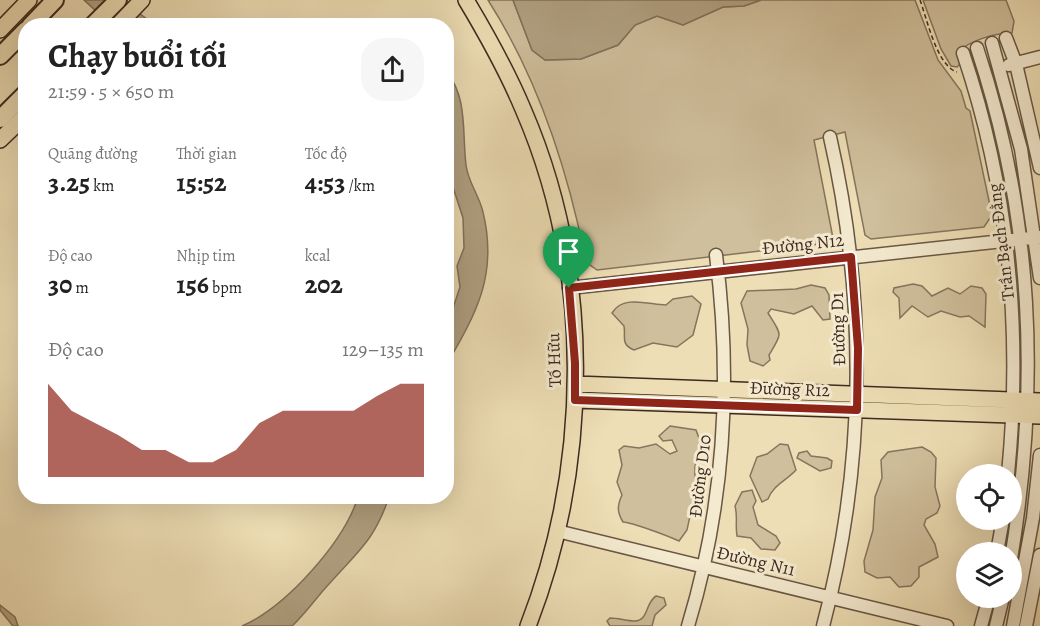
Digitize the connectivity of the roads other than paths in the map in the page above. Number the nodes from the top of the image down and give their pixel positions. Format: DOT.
graph roads {
  1 [pos="30,0"];
  2 [pos="56,0"];
  3 [pos="118,0"];
  4 [pos="142,0"];
  5 [pos="466,0"];
  6 [pos="38,18"];
  7 [pos="100,18"];
  8 [pos="125,18"];
  9 [pos="0,30"];
  10 [pos="18,38"];
  11 [pos="1006,38"];
  12 [pos="992,43"];
  13 [pos="977,48"];
  14 [pos="963,53"];
  15 [pos="0,56"];
  16 [pos="1040,57"];
  17 [pos="1016,64"];
  18 [pos="1001,68"];
  19 [pos="985,72"];
  20 [pos="971,76"];
  21 [pos="18,101"];
  22 [pos="0,119"];
  23 [pos="18,123"];
  24 [pos="830,137"];
  25 [pos="0,140"];
  26 [pos="1040,168"];
  27 [pos="1038,237"];
  28 [pos="1021,239"];
  29 [pos="1006,240"];
  30 [pos="716,255"];
  31 [pos="851,257"];
  32 [pos="718,272"];
  33 [pos="1040,278"];
  34 [pos="569,288"];
  35 [pos="575,384"];
  36 [pos="725,389"];
  37 [pos="857,394"];
  38 [pos="575,400"];
  39 [pos="725,406"];
  40 [pos="857,410"];
  41 [pos="1026,421"];
  42 [pos="1040,455"];
  43 [pos="1011,464"];
  44 [pos="557,531"];
  45 [pos="1013,542"];
  46 [pos="1040,555"];
  47 [pos="705,567"];
  48 [pos="831,597"];
  49 [pos="986,608"];
  50 [pos="1000,608"];
  51 [pos="528,626"];
  52 [pos="688,626"];
  53 [pos="823,626"];
  54 [pos="947,626"];
  55 [pos="981,626"];
  56 [pos="996,626"];
  57 [pos="1013,626"];
  58 [pos="1026,626"];
  1 -- 9 [label="main road"];
  2 -- 6 [label="highway"];
  3 -- 7 [label="highway"];
  4 -- 8 [label="main road"];
  5 -- 34 [label="main road, Tố Hữu"];
  10 -- 15 [label="highway"];
  11 -- 17 [label="street"];
  12 -- 18 [label="street, Trần Bạch Đằng"];
  13 -- 19 [label="street, Trần Bạch Đằng"];
  14 -- 20 [label="street"];
  16 -- 17 [label="street"];
  17 -- 18 [label="street"];
  17 -- 26 [label="street"];
  18 -- 19 [label="street"];
  18 -- 27 [label="street, Trần Bạch Đằng"];
  19 -- 20 [label="street"];
  19 -- 28 [label="street, Trần Bạch Đằng"];
  20 -- 29 [label="street"];
  21 -- 22 [label="highway"];
  23 -- 25 [label="main road"];
  24 -- 31 [label="street, Đường D1"];
  27 -- 28 [label="street, Đường N12"];
  27 -- 33 [label="street, Trần Bạch Đằng"];
  28 -- 29 [label="street, Đường N12"];
  28 -- 41 [label="street, Trần Bạch Đằng"];
  29 -- 31 [label="street, Đường N12"];
  29 -- 41 [label="street"];
  30 -- 32 [label="street, Đường D10"];
  31 -- 32 [label="street, Đường N12"];
  31 -- 37 [label="street, Đường D1"];
  32 -- 34 [label="street, Đường N12"];
  32 -- 36 [label="street, Đường D10"];
  34 -- 35 [label="main road, Tố Hữu"];
  35 -- 36 [label="main road, Đường R12"];
  35 -- 38 [label="main road, Tố Hữu"];
  36 -- 37 [label="main road, Đường R12"];
  36 -- 39 [label="street, Đường D10"];
  37 -- 40 [label="street, Đường D1"];
  37 -- 41 [label="main road, Đường R12"];
  38 -- 39 [label="main road, Đường R12"];
  38 -- 44 [label="main road, Tố Hữu"];
  39 -- 40 [label="main road, Đường R12"];
  39 -- 47 [label="street, Đường D10"];
  40 -- 41 [label="main road, Đường R12"];
  40 -- 48 [label="street, Đường D1"];
  41 -- 43 [label="street, Trần Bạch Đằng"];
  41 -- 45 [label="street, Trần Bạch Đằng"];
  42 -- 57 [label="street"];
  44 -- 47 [label="street, Đường N11"];
  44 -- 51 [label="main road, Tố Hữu"];
  46 -- 58 [label="street"];
  47 -- 48 [label="street, Đường N11"];
  47 -- 52 [label="street, Đường D10"];
  48 -- 53 [label="street, Đường D1"];
  48 -- 54 [label="street, Đường N11"];
  49 -- 55 [label="street"];
  50 -- 56 [label="street"];
}
